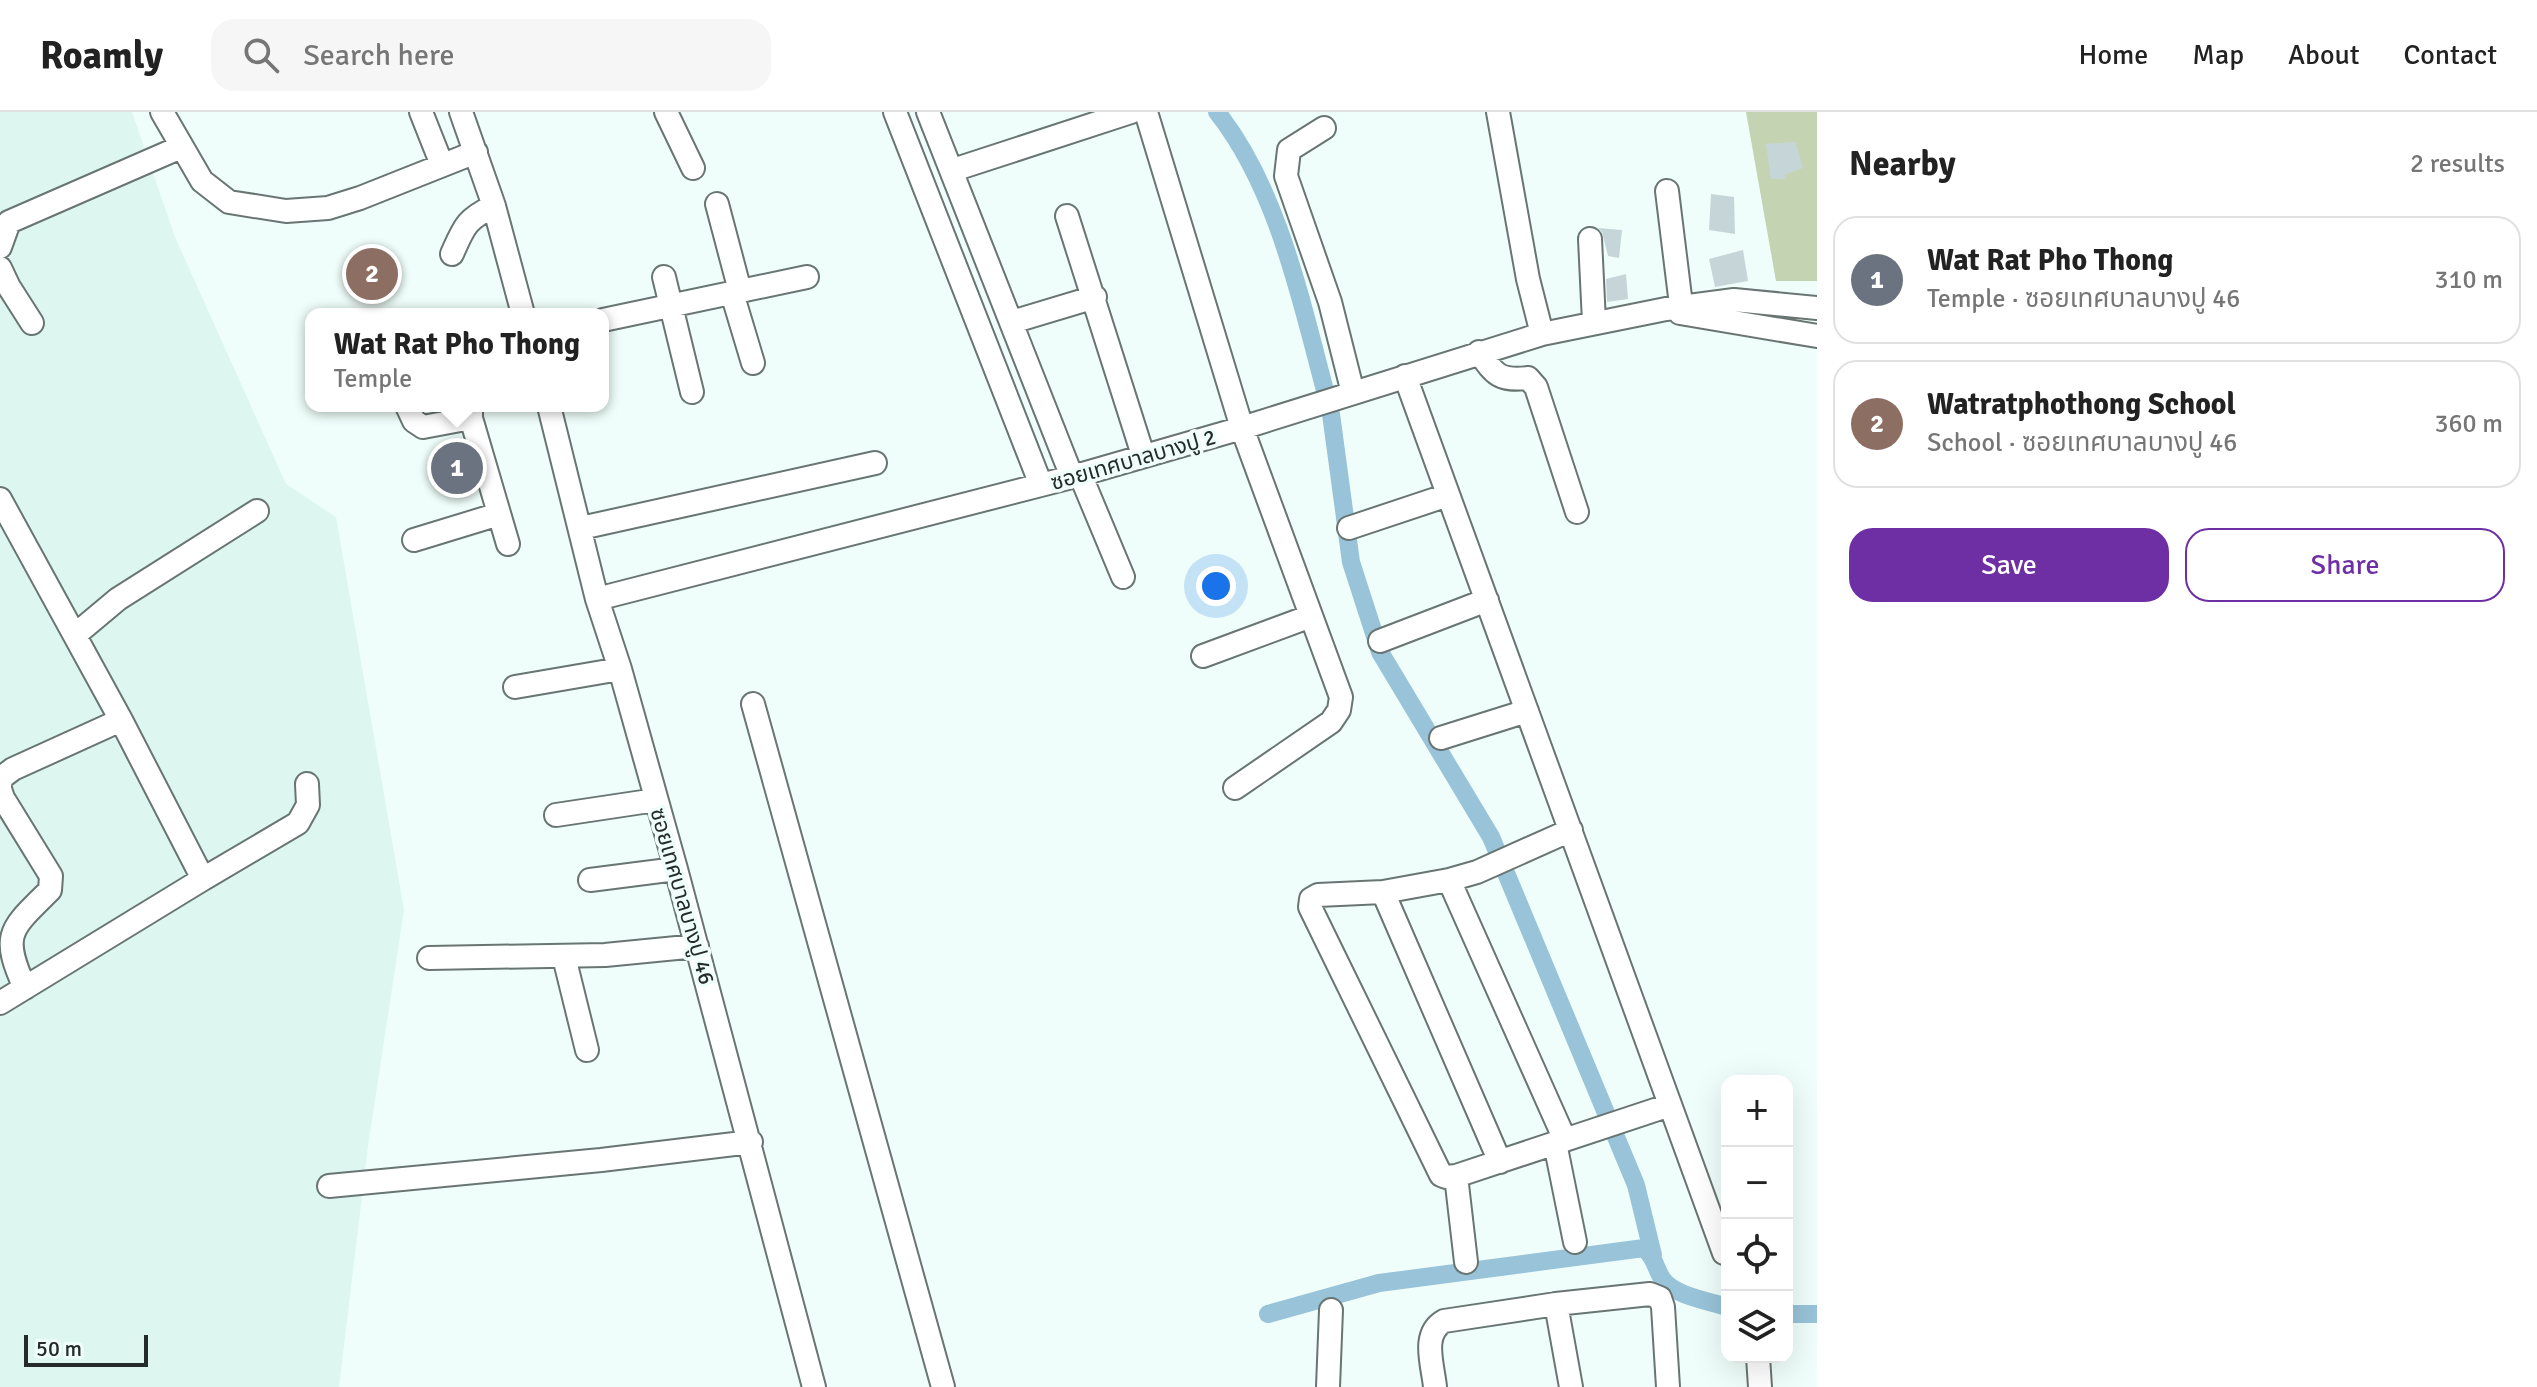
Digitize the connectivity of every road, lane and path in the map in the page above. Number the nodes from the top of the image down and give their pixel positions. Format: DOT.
graph roads {
  1 [pos="162,112"];
  2 [pos="421,112"];
  3 [pos="461,112"];
  4 [pos="666,112"];
  5 [pos="895,112"];
  6 [pos="928,112"];
  7 [pos="1131,112"];
  8 [pos="1146,112"];
  9 [pos="1498,112"];
  10 [pos="1324,128"];
  11 [pos="181,147"];
  12 [pos="476,152"];
  13 [pos="442,165"];
  14 [pos="693,168"];
  15 [pos="953,170"];
  16 [pos="1667,191"];
  17 [pos="717,204"];
  18 [pos="494,206"];
  19 [pos="1067,216"];
  20 [pos="1590,239"];
  21 [pos="0,247"];
  22 [pos="452,254"];
  23 [pos="0,268"];
  24 [pos="664,277"];
  25 [pos="807,277"];
  26 [pos="736,292"];
  27 [pos="1095,297"];
  28 [pos="670,306"];
  29 [pos="521,308"];
  30 [pos="1817,308"];
  31 [pos="1677,310"];
  32 [pos="609,319"];
  33 [pos="1012,322"];
  34 [pos="1594,322"];
  35 [pos="32,323"];
  36 [pos="1542,334"];
  37 [pos="1817,336"];
  38 [pos="1479,352"];
  39 [pos="753,363"];
  40 [pos="1405,376"];
  41 [pos="692,392"];
  42 [pos="1353,393"];
  43 [pos="410,412"];
  44 [pos="471,412"];
  45 [pos="551,412"];
  46 [pos="1242,428"];
  47 [pos="1143,455"];
  48 [pos="875,463"];
  49 [pos="1076,475"];
  50 [pos="1041,485"];
  51 [pos="1448,495"];
  52 [pos="0,499"];
  53 [pos="257,511"];
  54 [pos="1577,512"];
  55 [pos="499,514"];
  56 [pos="581,528"];
  57 [pos="1349,528"];
  58 [pos="414,540"];
  59 [pos="508,544"];
  60 [pos="1123,577"];
  61 [pos="597,599"];
  62 [pos="1487,600"];
  63 [pos="1311,616"];
  64 [pos="75,635"];
  65 [pos="1380,641"];
  66 [pos="1203,656"];
  67 [pos="620,669"];
  68 [pos="515,687"];
  69 [pos="753,704"];
  70 [pos="1527,711"];
  71 [pos="121,720"];
  72 [pos="1441,738"];
  73 [pos="307,784"];
  74 [pos="0,788"];
  75 [pos="1235,788"];
  76 [pos="656,800"];
  77 [pos="556,815"];
  78 [pos="1571,830"];
  79 [pos="676,869"];
  80 [pos="203,879"];
  81 [pos="590,880"];
  82 [pos="1449,880"];
  83 [pos="1383,892"];
  84 [pos="697,946"];
  85 [pos="564,957"];
  86 [pos="429,958"];
  87 [pos="25,988"];
  88 [pos="0,1003"];
  89 [pos="587,1050"];
  90 [pos="1670,1105"];
  91 [pos="751,1142"];
  92 [pos="1560,1142"];
  93 [pos="1500,1162"];
  94 [pos="1456,1176"];
  95 [pos="329,1186"];
  96 [pos="1575,1242"];
  97 [pos="1721,1245"];
  98 [pos="1466,1262"];
  99 [pos="1556,1304"];
  100 [pos="1331,1310"];
  101 [pos="1758,1363"];
  102 [pos="814,1387"];
  103 [pos="943,1387"];
  104 [pos="1328,1387"];
  105 [pos="1435,1387"];
  106 [pos="1571,1387"];
  107 [pos="1668,1387"];
  108 [pos="1760,1387"];
  1 -- 11 [label="street"];
  2 -- 13 [label="street"];
  3 -- 12 [label="street"];
  4 -- 14 [label="street"];
  5 -- 50 [label="street"];
  6 -- 15 [label="street"];
  7 -- 15 [label="street"];
  8 -- 46 [label="street"];
  9 -- 36 [label="street"];
  10 -- 42 [label="street"];
  11 -- 13 [label="street"];
  11 -- 21 [label="street"];
  12 -- 13 [label="street"];
  12 -- 18 [label="street"];
  15 -- 33 [label="street"];
  16 -- 31 [label="street"];
  17 -- 26 [label="street"];
  18 -- 22 [label="street"];
  18 -- 29 [label="street"];
  19 -- 27 [label="street"];
  20 -- 34 [label="street"];
  23 -- 35 [label="street"];
  24 -- 28 [label="street"];
  25 -- 26 [label="street"];
  26 -- 28 [label="street"];
  26 -- 39 [label="street"];
  27 -- 33 [label="street"];
  27 -- 47 [label="street"];
  28 -- 32 [label="street"];
  28 -- 41 [label="street"];
  30 -- 31 [label="street, ซอยเทศบาลบางปู 2"];
  31 -- 34 [label="street, ซอยเทศบาลบางปู 2"];
  31 -- 37 [label="street, ซอยเทศบาลบางปู 2"];
  33 -- 49 [label="street"];
  34 -- 36 [label="street, ซอยเทศบาลบางปู 2"];
  36 -- 38 [label="street, ซอยเทศบาลบางปู 2"];
  38 -- 40 [label="street, ซอยเทศบาลบางปู 2"];
  38 -- 54 [label="street"];
  40 -- 42 [label="street, ซอยเทศบาลบางปู 2"];
  40 -- 51 [label="street"];
  42 -- 46 [label="street, ซอยเทศบาลบางปู 2"];
  43 -- 44 [label="street"];
  44 -- 55 [label="street"];
  45 -- 56 [label="street, ซอยเทศบาลบางปู 46"];
  46 -- 47 [label="street, ซอยเทศบาลบางปู 2"];
  46 -- 63 [label="street"];
  47 -- 49 [label="street, ซอยเทศบาลบางปู 2"];
  48 -- 56 [label="street"];
  49 -- 50 [label="street, ซอยเทศบาลบางปู 2"];
  49 -- 60 [label="street"];
  50 -- 61 [label="street, ซอยเทศบาลบางปู 2"];
  51 -- 57 [label="street"];
  51 -- 62 [label="street"];
  52 -- 64 [label="street"];
  53 -- 64 [label="street"];
  55 -- 58 [label="street"];
  55 -- 59 [label="street"];
  56 -- 61 [label="street, ซอยเทศบาลบางปู 46"];
  61 -- 67 [label="street, ซอยเทศบาลบางปู 46"];
  62 -- 65 [label="street"];
  62 -- 70 [label="street"];
  63 -- 66 [label="street"];
  63 -- 75 [label="street"];
  64 -- 71 [label="street"];
  67 -- 68 [label="street"];
  67 -- 76 [label="street, ซอยเทศบาลบางปู 46"];
  69 -- 103 [label="street"];
  70 -- 72 [label="street"];
  70 -- 78 [label="street"];
  71 -- 74 [label="street"];
  71 -- 80 [label="street"];
  73 -- 80 [label="street"];
  74 -- 87 [label="street"];
  76 -- 77 [label="street"];
  76 -- 79 [label="street, ซอยเทศบาลบางปู 46"];
  78 -- 82 [label="street"];
  78 -- 90 [label="street"];
  79 -- 81 [label="street"];
  79 -- 84 [label="street, ซอยเทศบาลบางปู 46"];
  80 -- 87 [label="street"];
  82 -- 83 [label="street"];
  82 -- 92 [label="street"];
  83 -- 93 [label="street"];
  83 -- 94 [label="street"];
  84 -- 85 [label="street"];
  84 -- 91 [label="street, ซอยเทศบาลบางปู 46"];
  85 -- 86 [label="street"];
  85 -- 89 [label="street"];
  87 -- 88 [label="street"];
  90 -- 92 [label="street"];
  90 -- 97 [label="street"];
  91 -- 95 [label="street"];
  91 -- 102 [label="street, ซอยเทศบาลบางปู 46"];
  92 -- 93 [label="street"];
  92 -- 96 [label="street"];
  93 -- 94 [label="street"];
  94 -- 98 [label="street"];
  99 -- 105 [label="street"];
  99 -- 106 [label="street"];
  99 -- 107 [label="street"];
  100 -- 104 [label="street"];
  101 -- 108 [label="street"];
}
